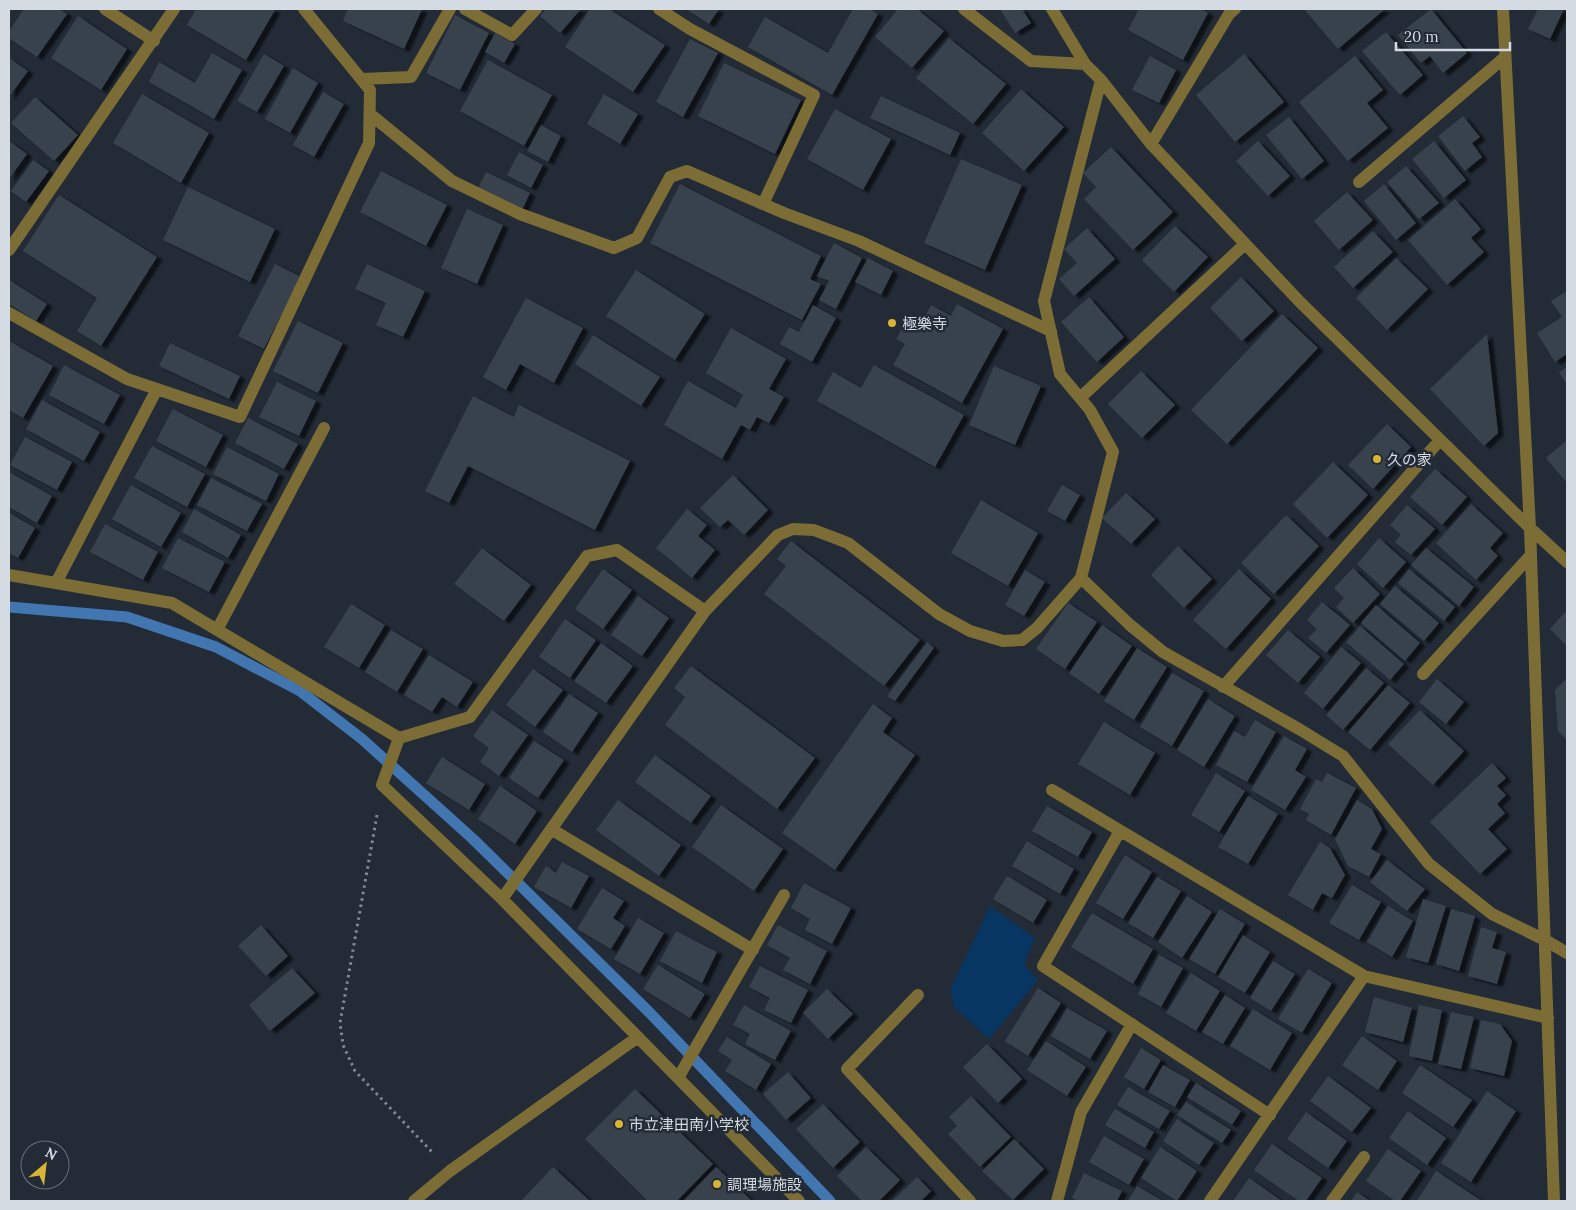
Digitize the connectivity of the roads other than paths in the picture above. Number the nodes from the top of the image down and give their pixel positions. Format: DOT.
graph roads {
  1 [pos="105,9"];
  2 [pos="174,9"];
  3 [pos="304,9"];
  4 [pos="450,9"];
  5 [pos="464,9"];
  6 [pos="536,9"];
  7 [pos="659,9"];
  8 [pos="964,9"];
  9 [pos="1052,9"];
  10 [pos="1235,9"];
  11 [pos="1503,9"];
  12 [pos="154,42"];
  13 [pos="1505,57"];
  14 [pos="1085,64"];
  15 [pos="361,79"];
  16 [pos="1101,80"];
  17 [pos="370,114"];
  18 [pos="1151,144"];
  19 [pos="1359,182"];
  20 [pos="763,204"];
  21 [pos="1245,244"];
  22 [pos="9,250"];
  23 [pos="9,313"];
  24 [pos="1051,331"];
  25 [pos="157,389"];
  26 [pos="1080,398"];
  27 [pos="324,428"];
  28 [pos="1440,440"];
  29 [pos="1530,528"];
  30 [pos="1531,556"];
  31 [pos="1567,562"];
  32 [pos="9,575"];
  33 [pos="1081,578"];
  34 [pos="56,583"];
  35 [pos="705,611"];
  36 [pos="217,630"];
  37 [pos="1423,674"];
  38 [pos="1223,687"];
  39 [pos="399,738"];
  40 [pos="1052,790"];
  41 [pos="551,830"];
  42 [pos="1120,831"];
  43 [pos="784,895"];
  44 [pos="502,899"];
  45 [pos="1545,940"];
  46 [pos="753,950"];
  47 [pos="1567,953"];
  48 [pos="1364,976"];
  49 [pos="918,995"];
  50 [pos="1548,1018"];
  51 [pos="1132,1024"];
  52 [pos="638,1037"];
  53 [pos="678,1078"];
  54 [pos="1270,1115"];
  55 [pos="1364,1157"];
  56 [pos="414,1201"];
  57 [pos="799,1201"];
  58 [pos="970,1201"];
  59 [pos="1057,1201"];
  60 [pos="1210,1201"];
  61 [pos="1332,1201"];
  62 [pos="1554,1201"];
  1 -- 12 [label="street"];
  2 -- 12 [label="street"];
  3 -- 15 [label="street"];
  4 -- 15 [label="street"];
  5 -- 6 [label="street"];
  7 -- 20 [label="street"];
  8 -- 14 [label="street"];
  9 -- 14 [label="street"];
  10 -- 18 [label="street"];
  11 -- 13 [label="street"];
  12 -- 22 [label="street"];
  13 -- 19 [label="street"];
  13 -- 29 [label="street"];
  14 -- 16 [label="street"];
  15 -- 17 [label="street"];
  16 -- 18 [label="street"];
  16 -- 24 [label="street"];
  17 -- 20 [label="street"];
  17 -- 25 [label="street"];
  18 -- 21 [label="street"];
  20 -- 24 [label="street"];
  21 -- 26 [label="street"];
  21 -- 28 [label="street"];
  23 -- 25 [label="street"];
  24 -- 26 [label="street"];
  25 -- 34 [label="street"];
  26 -- 33 [label="street"];
  27 -- 36 [label="street"];
  28 -- 29 [label="street"];
  28 -- 38 [label="street"];
  29 -- 30 [label="street"];
  29 -- 31 [label="street"];
  30 -- 37 [label="street"];
  30 -- 45 [label="street"];
  32 -- 34 [label="street"];
  33 -- 35 [label="street"];
  33 -- 38 [label="street"];
  34 -- 36 [label="street"];
  35 -- 39 [label="street"];
  35 -- 41 [label="street"];
  36 -- 39 [label="street"];
  38 -- 45 [label="street"];
  39 -- 44 [label="street"];
  40 -- 42 [label="street"];
  41 -- 44 [label="street"];
  41 -- 46 [label="street"];
  42 -- 48 [label="street"];
  42 -- 51 [label="street"];
  43 -- 46 [label="street"];
  44 -- 52 [label="street"];
  45 -- 47 [label="street"];
  45 -- 50 [label="street"];
  46 -- 53 [label="street"];
  48 -- 50 [label="street"];
  48 -- 54 [label="street"];
  49 -- 58 [label="street"];
  50 -- 62 [label="street"];
  51 -- 54 [label="street"];
  51 -- 59 [label="street"];
  52 -- 53 [label="street"];
  52 -- 56 [label="street"];
  53 -- 57 [label="street"];
  54 -- 60 [label="street"];
  55 -- 61 [label="street"];
}
